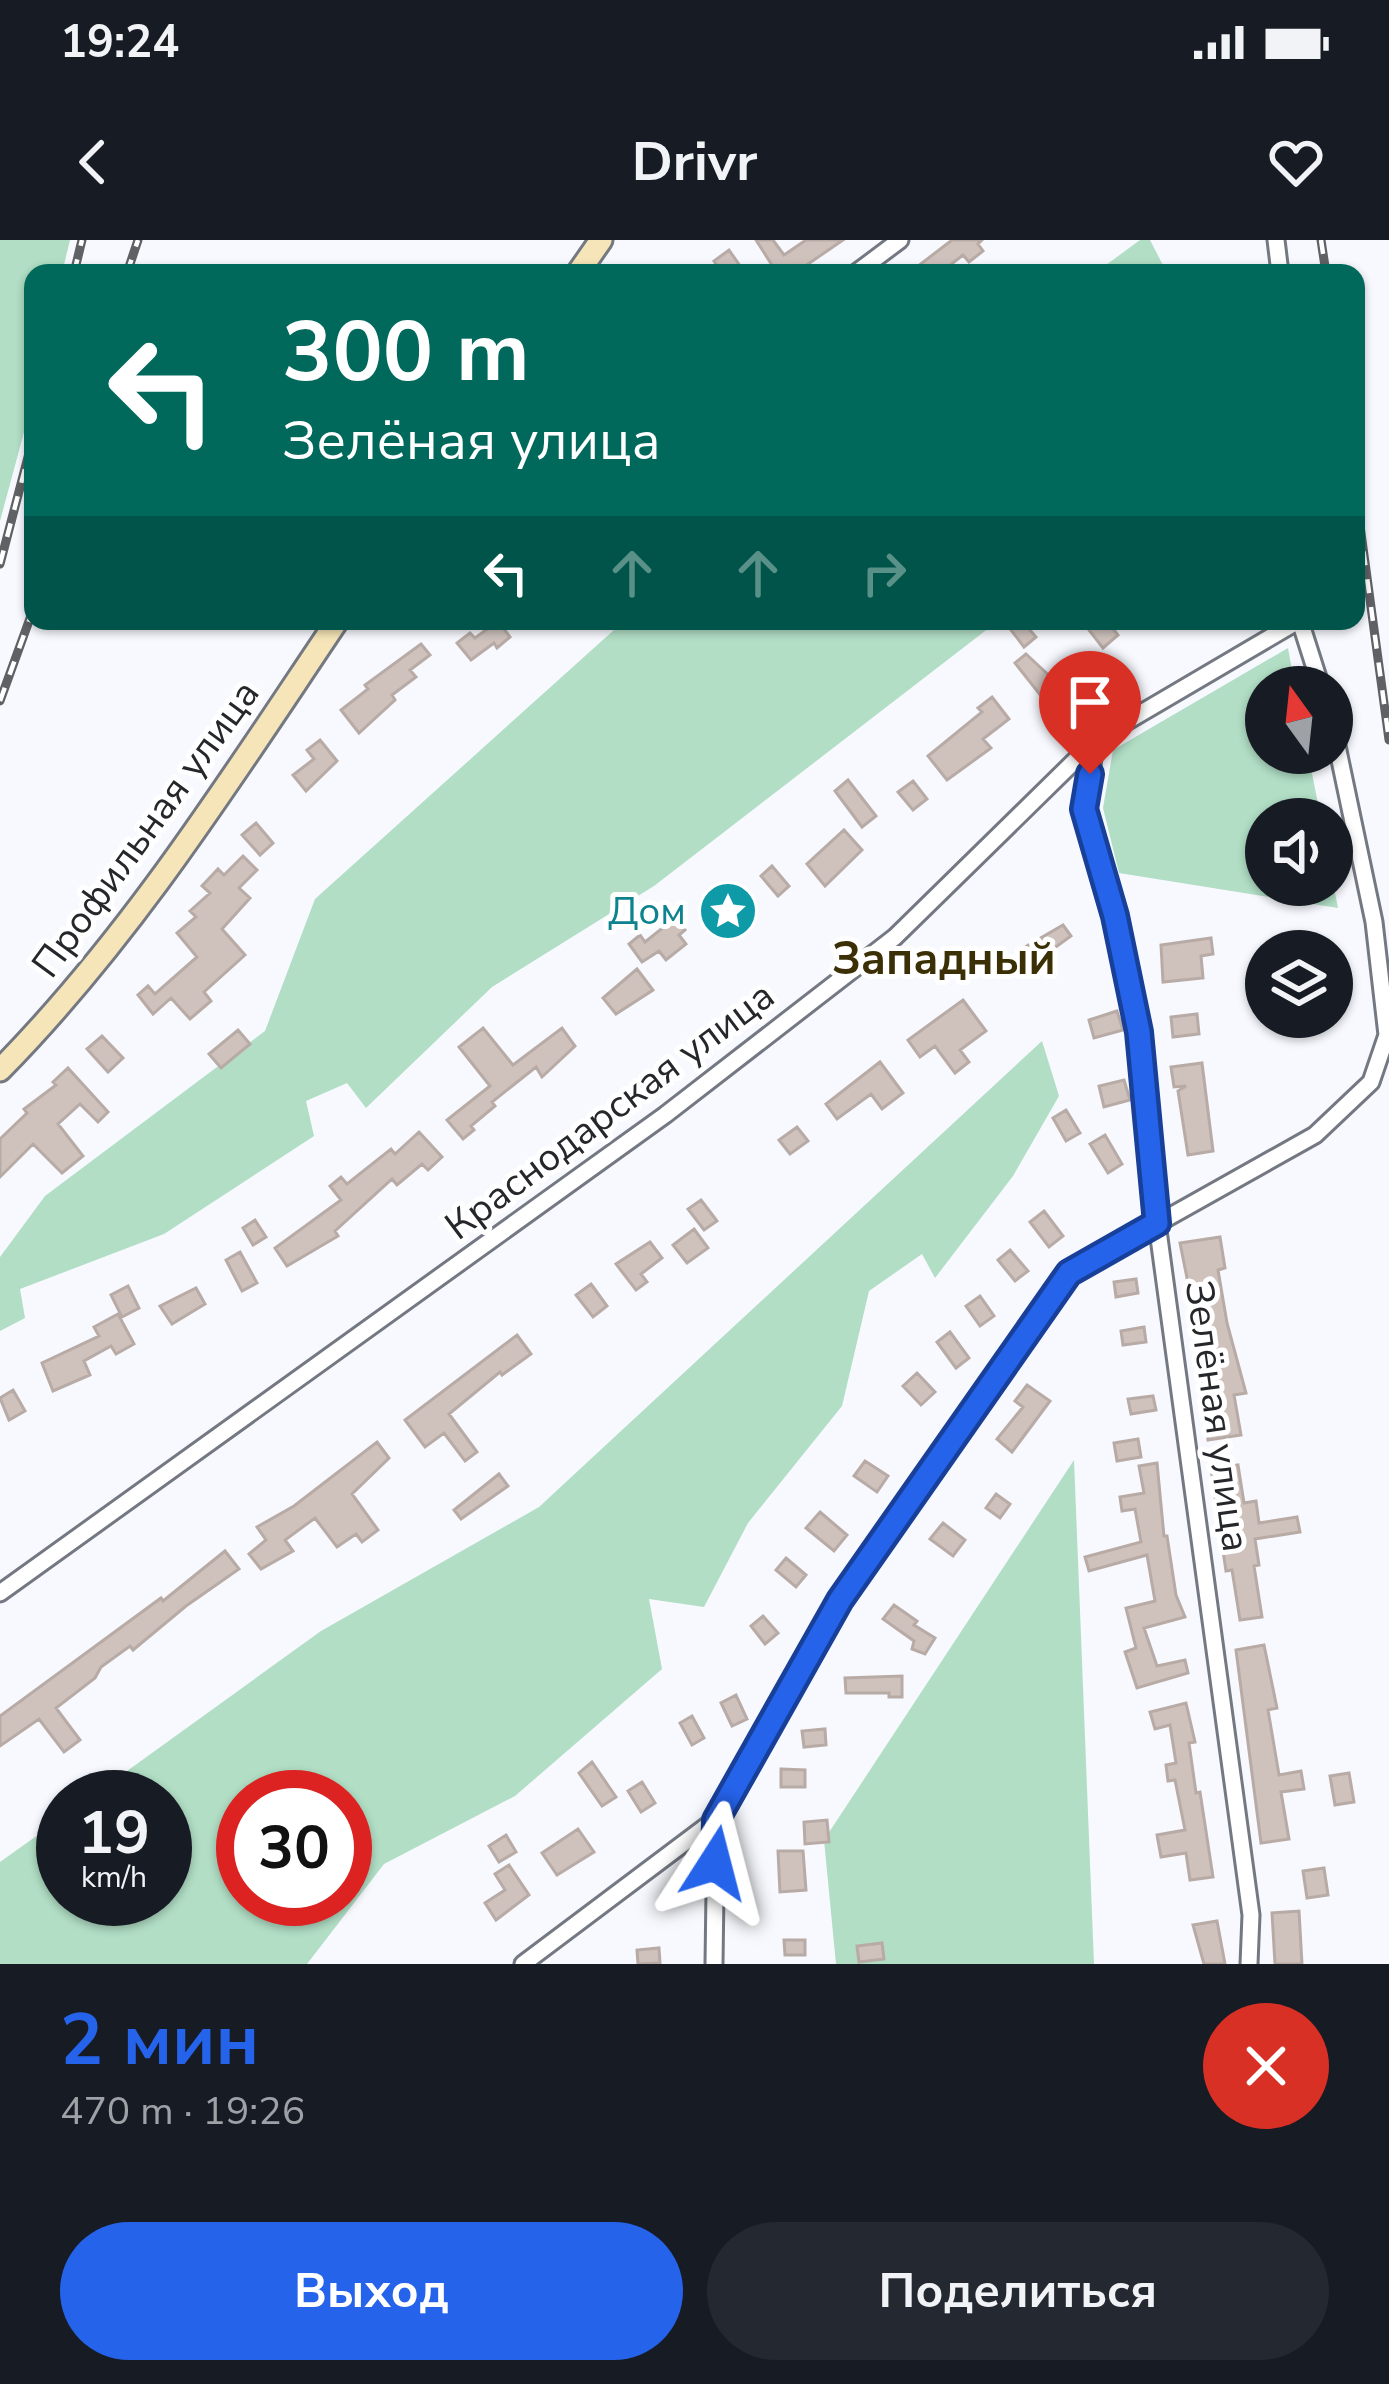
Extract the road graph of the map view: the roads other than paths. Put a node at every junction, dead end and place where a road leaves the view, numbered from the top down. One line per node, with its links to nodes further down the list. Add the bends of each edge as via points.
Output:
1 (900, 240): 2 (street)
2 (868, 264)
3 (332, 630): 9 (main road, Профильная улица, via 167,874 60,1010)
4 (1284, 630): 7 (street, Краснодарская улица)
5 (1302, 630): 6 (street)
6 (1314, 666)
7 (1096, 739): 10 (street, Зелёная улица, via 1084,809 1139,1032); 11 (street, Краснодарская улица, via 895,937 664,1115)
8 (1343, 774): 10 (street, via 1387,1035 1371,1082 1315,1135)
9 (0, 1070)
10 (1157, 1223): 12 (street, via 1069,1273 840,1600); 15 (street, Зелёная улица, via 1251,1916)
11 (0, 1593)
12 (716, 1820): 13 (street); 14 (street)
13 (523, 1964)
14 (714, 1964)
15 (1249, 1964)

